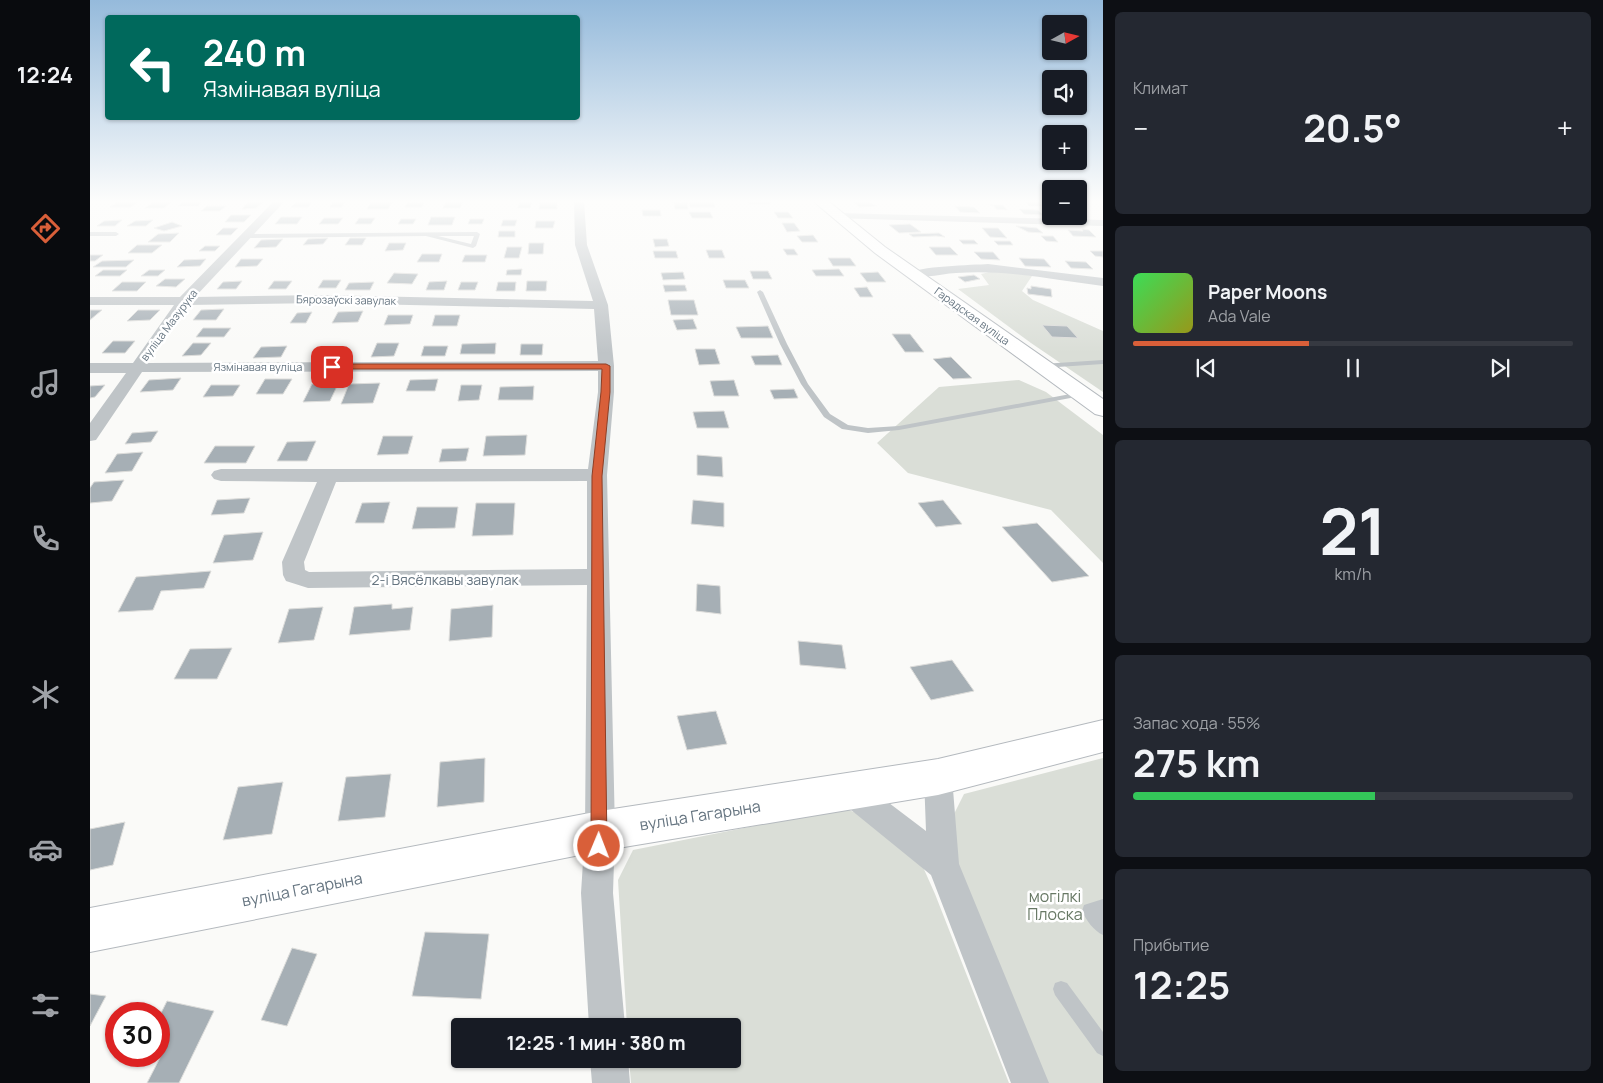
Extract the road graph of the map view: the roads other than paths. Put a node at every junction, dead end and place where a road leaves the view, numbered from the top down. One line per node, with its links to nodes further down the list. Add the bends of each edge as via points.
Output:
1 (231, 252): 8 (street, вуліца Мазурука)
2 (583, 252): 9 (street)
3 (884, 252): 4 (main road, Гарадская вуліца)
4 (914, 274): 5 (street, via 988,268); 12 (main road, Гарадская вуліца)
5 (1103, 282)
6 (760, 292): 15 (lane, via 816,404 830,419 848,428 899,428)
7 (90, 301): 8 (street, Бярозаўскі завулак)
8 (184, 302): 9 (street, Бярозаўскі завулак, via 321,299); 14 (street, вуліца Мазурука)
9 (601, 305): 11 (street)
10 (1103, 362): 12 (lane)
11 (606, 366): 14 (street, Язмінавая вуліца); 19 (street)
12 (1041, 366): 15 (main road, Гарадская вуліца)
13 (90, 368): 14 (street, Язмінавая вуліца)
14 (136, 368): 17 (street, вуліца Мазурука)
15 (1081, 394): 16 (main road, Гарадская вуліца)
16 (1103, 409)
17 (90, 436)
18 (221, 475): 20 (street)
19 (597, 476): 20 (street); 21 (street)
20 (328, 478): 21 (street, 2-і Вясёлкавы завулак, via 293,562 294,575 308,580)
21 (597, 578): 25 (street)
22 (1103, 736): 23 (main road, вуліца Гагарына)
23 (938, 777): 24 (main road, вуліца Гагарына); 26 (street)
24 (850, 791): 25 (main road, вуліца Гагарына); 26 (street)
25 (600, 830): 29 (main road, вуліца Гагарына); 31 (street, via 597,893)
26 (942, 864): 35 (street)
27 (1103, 907): 28 (lane, via 1090,911)
28 (1103, 927)
29 (90, 930)
30 (1061, 989): 32 (lane)
31 (606, 1018)
32 (1103, 1047)
33 (610, 1068): 34 (street)
34 (611, 1083)
35 (1030, 1083)

